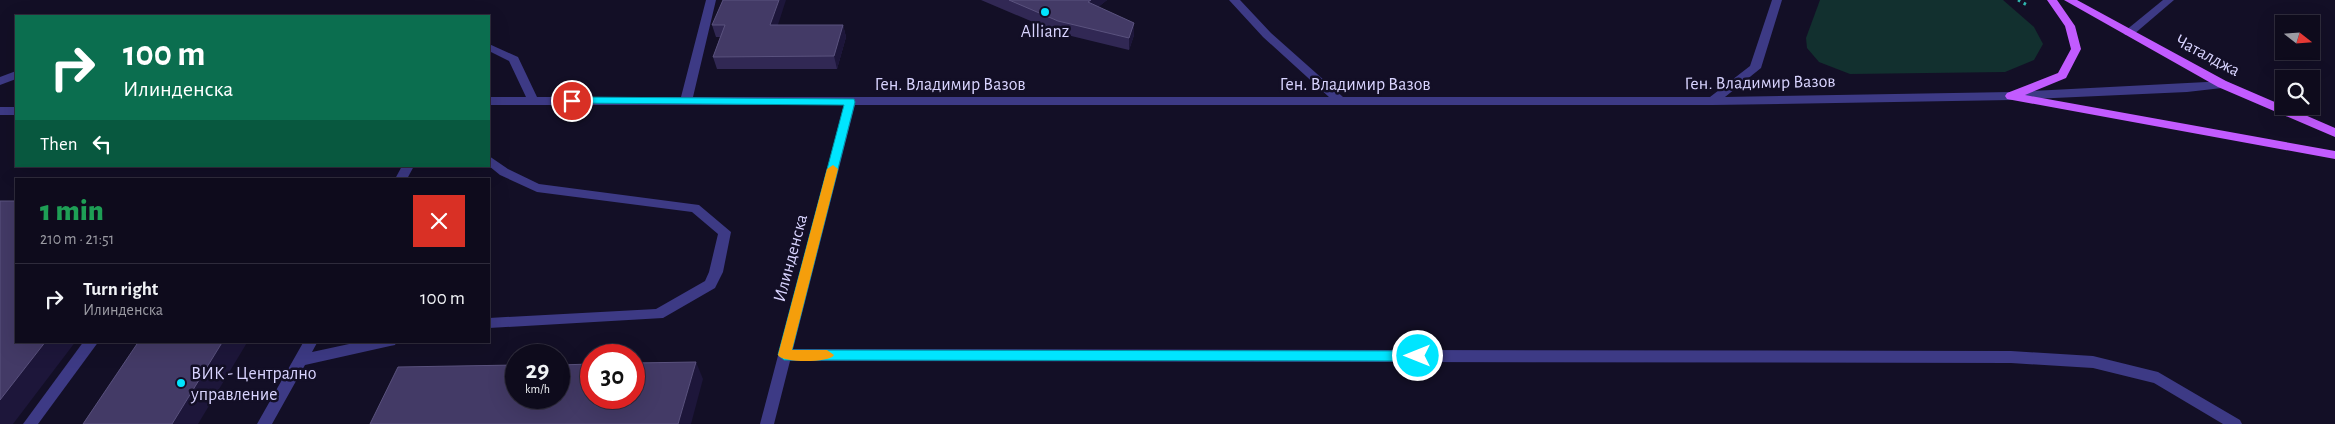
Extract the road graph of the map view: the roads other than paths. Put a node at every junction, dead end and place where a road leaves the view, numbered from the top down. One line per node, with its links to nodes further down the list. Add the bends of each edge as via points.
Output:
1 (711, 0): 17 (street)
2 (1234, 0): 15 (street, via 1267,35)
3 (1777, 0): 16 (street, via 1754,68)
4 (2052, 0): 12 (main road, via 2070,26 2076,49 2062,75)
5 (2069, 0): 7 (main road, Чаталджа)
6 (2169, 0): 7 (street)
7 (2129, 33): 11 (main road, Чаталджа)
8 (490, 47): 13 (street, via 514,59)
9 (15, 76): 10 (street)
10 (0, 81)
11 (2222, 84): 12 (street, Ген. Владимир Вазов); 21 (main road, Чаталджа)
12 (2011, 96): 16 (street, Ген. Владимир Вазов); 22 (main road)
13 (533, 100): 14 (street, Ген. Владимир Вазов); 17 (street, Ген. Владимир Вазов)
14 (490, 101)
15 (1340, 101): 16 (street, Ген. Владимир Вазов); 18 (street, Ген. Владимир Вазов)
16 (1713, 101)
17 (686, 102): 18 (street, Ген. Владимир Вазов)
18 (850, 102): 28 (street, Илинденска)
19 (15, 111): 20 (street)
20 (0, 112)
21 (2335, 133)
22 (2335, 155)
23 (490, 161): 24 (street, via 504,172 536,188 695,208 725,232 710,284 658,314)
24 (490, 323)
25 (91, 343): 30 (street)
26 (310, 343): 29 (street)
27 (381, 343): 29 (street)
28 (784, 355): 32 (street, Илинденска); 33 (street, via 2011,357 2093,362 2158,378)
29 (300, 360): 31 (street)
30 (30, 424)
31 (264, 424)
32 (767, 424)
33 (2235, 424)

